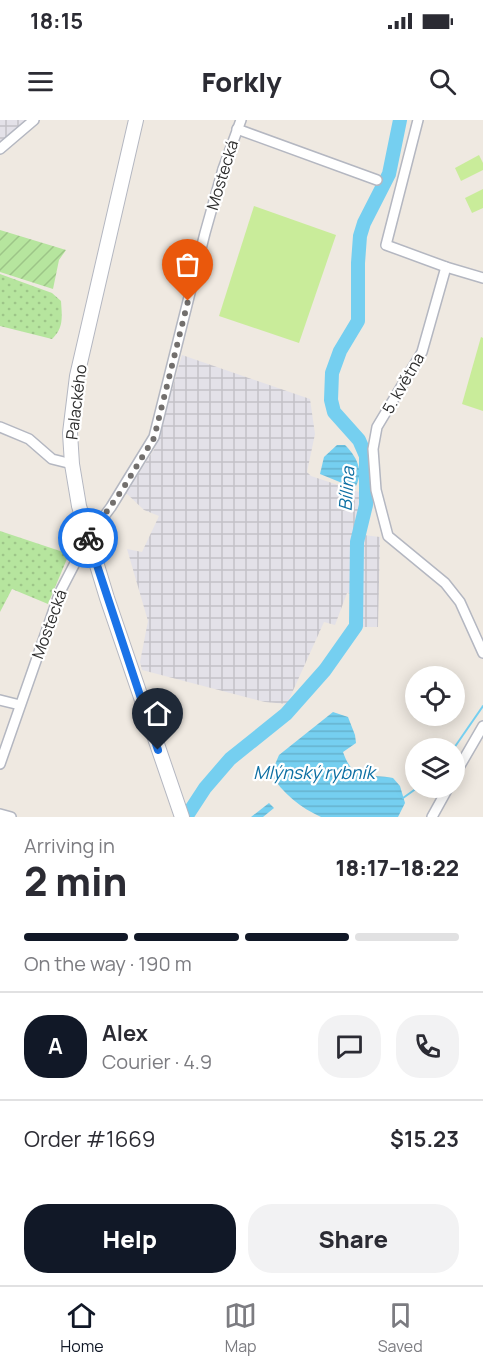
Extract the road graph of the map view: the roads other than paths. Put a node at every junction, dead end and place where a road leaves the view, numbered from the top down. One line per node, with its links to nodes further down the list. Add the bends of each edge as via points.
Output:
1 (34, 120): 5 (street)
2 (136, 120): 10 (street, Palackého, via 77,376 70,433)
3 (418, 120): 7 (street, via 386,245)
4 (239, 125): 6 (street); 11 (street, Mostecká, via 205,233 154,438)
5 (0, 148)
6 (377, 180)
7 (446, 267): 8 (street); 12 (street, 5. května, via 422,352 377,427 373,449 376,490 388,536 445,583 460,602)
8 (483, 278)
9 (0, 427): 10 (street, via 29,439 52,459)
10 (72, 464): 11 (street, Palackého)
11 (88, 538): 14 (street, Mostecká, via 60,592); 20 (street, Palackého)
12 (483, 654)
13 (0, 700): 14 (street)
14 (20, 705): 17 (street, Mostecká)
15 (483, 726): 16 (street)
16 (465, 757)
17 (1, 758)
18 (442, 798): 22 (street)
19 (0, 814): 21 (street)
20 (178, 814)
21 (11, 817)
22 (432, 817)

